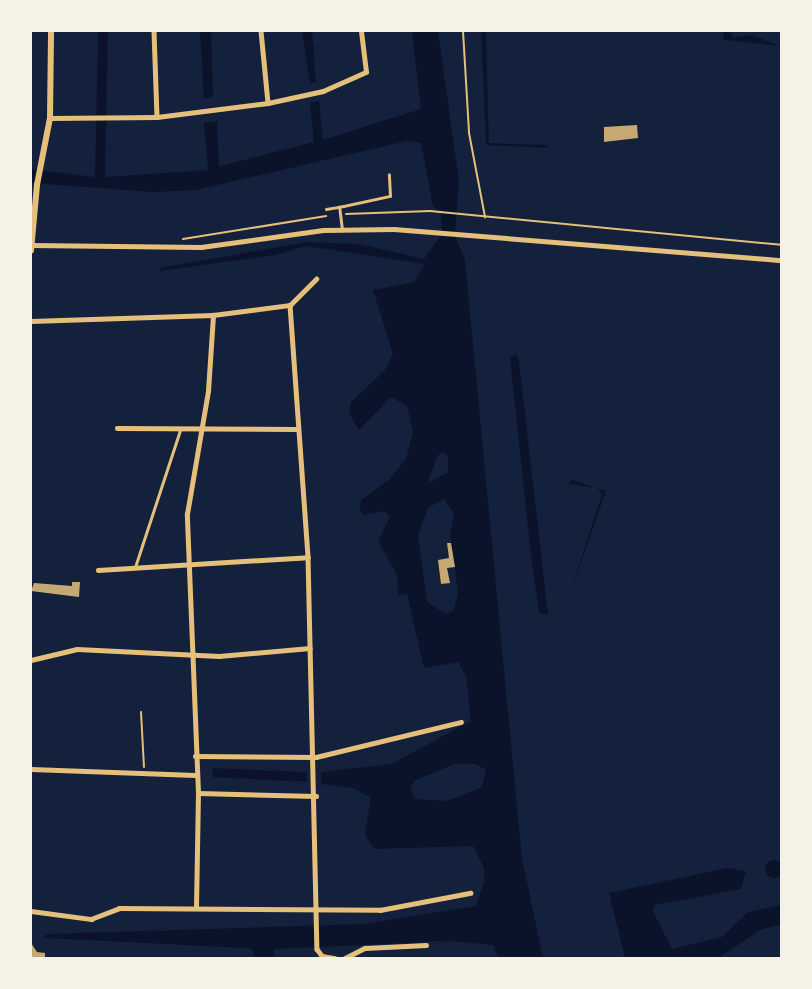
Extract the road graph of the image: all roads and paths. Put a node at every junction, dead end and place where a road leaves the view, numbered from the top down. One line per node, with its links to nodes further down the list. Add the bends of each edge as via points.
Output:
1 (51, 31): 8 (street)
2 (154, 31): 7 (street)
3 (261, 31): 6 (street)
4 (361, 31): 6 (street, via 366,72 361,76 323,90)
5 (463, 31): 14 (path, via 469,133)
6 (268, 103): 7 (street)
7 (157, 117): 8 (street, via 107,120)
8 (50, 118): 12 (street)
9 (389, 176): 10 (lane, via 390,196)
10 (339, 207): 11 (lane); 13 (lane)
11 (326, 209)
12 (33, 210): 18 (street)
13 (340, 214): 14 (path, via 430,211); 15 (lane); 16 (path)
14 (485, 216): 17 (path)
15 (342, 230): 18 (street, via 201,247); 19 (street, via 431,230)
16 (176, 240)
17 (781, 245)
18 (32, 248)
19 (781, 260)
20 (316, 279): 21 (street)
21 (290, 305): 22 (street); 26 (street)
22 (213, 315): 23 (street); 27 (street)
23 (31, 321)
24 (117, 428): 25 (street)
25 (180, 430): 27 (street); 30 (street)
26 (296, 430): 27 (street); 28 (street)
27 (201, 432): 29 (street, via 187,514)
28 (308, 558): 29 (street); 32 (street)
29 (189, 566): 30 (street); 33 (street)
30 (135, 567): 31 (street)
31 (98, 570)
32 (310, 648): 33 (street); 38 (street)
33 (192, 655): 34 (street, via 76,649); 37 (street)
34 (31, 660)
35 (141, 712): 40 (path)
36 (461, 722): 38 (street)
37 (195, 756): 38 (street); 41 (street)
38 (316, 757): 43 (street)
39 (31, 769): 40 (street)
40 (144, 774): 41 (street)
41 (195, 775): 42 (street)
42 (198, 793): 43 (street); 45 (street)
43 (316, 796): 46 (street)
44 (470, 893): 46 (street, via 380,910)
45 (196, 907): 46 (street); 47 (street, via 118,908 80,919)
46 (316, 909): 49 (street, via 317,949 322,956)
47 (31, 911)
48 (426, 945): 50 (street, via 365,948)
49 (335, 958)
50 (345, 958)

